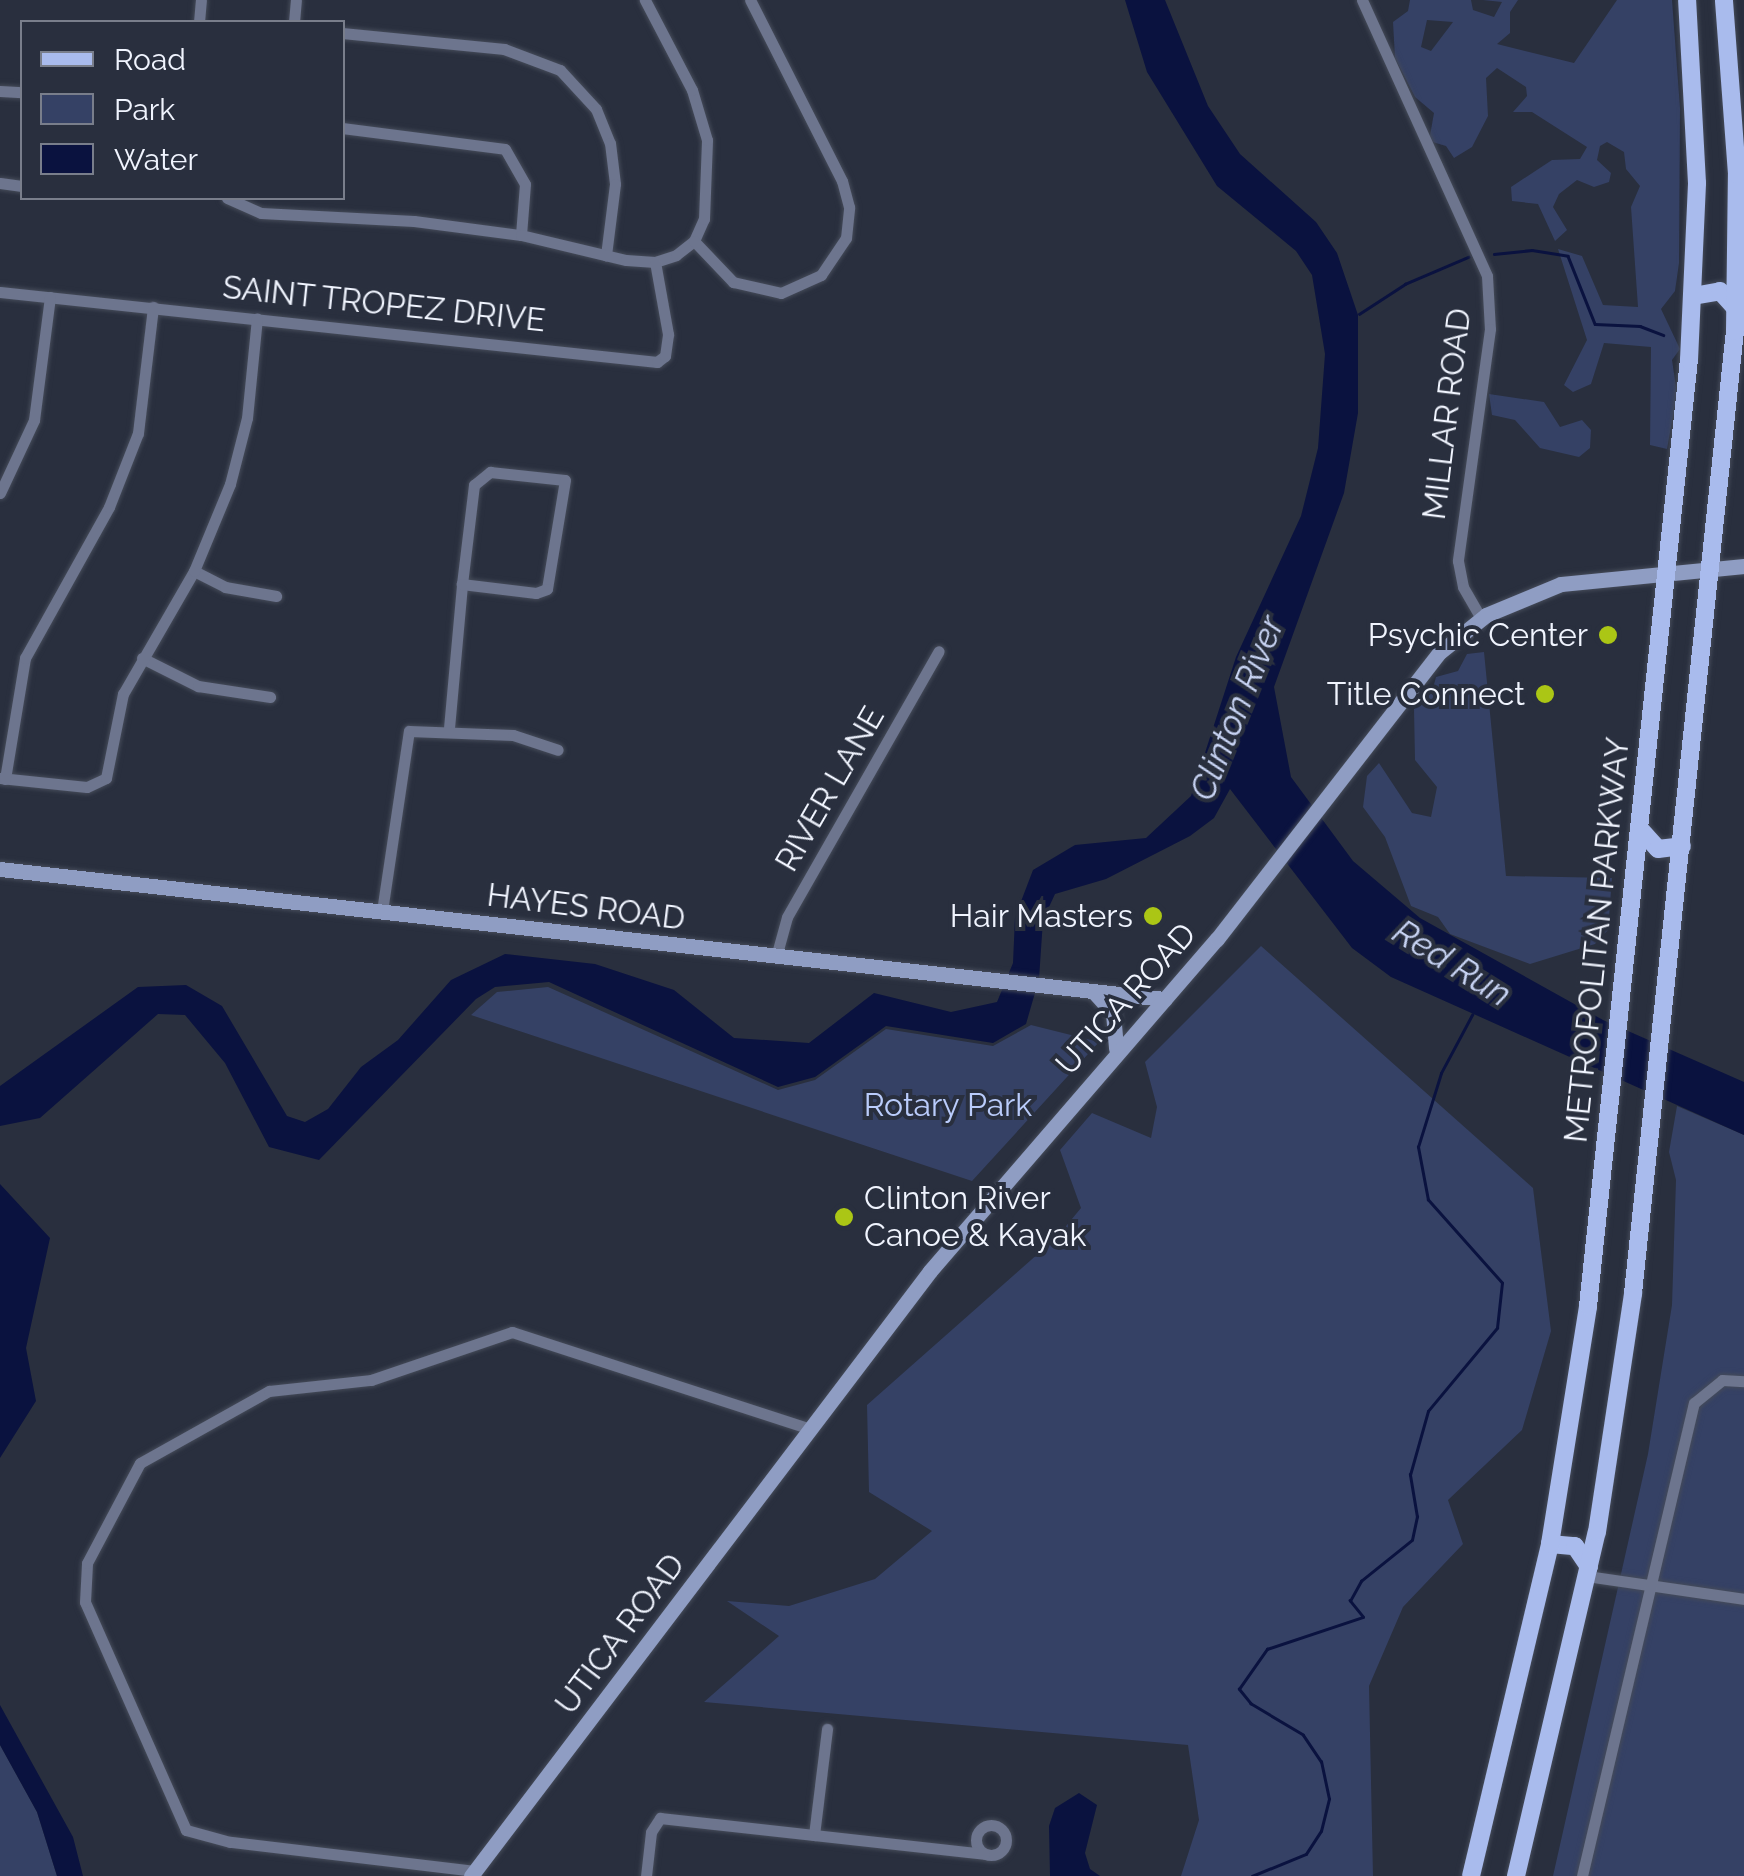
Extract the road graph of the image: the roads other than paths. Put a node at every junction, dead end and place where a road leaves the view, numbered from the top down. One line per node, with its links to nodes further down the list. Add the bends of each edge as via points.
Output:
1 (645, 0): 10 (street, via 680,62 707,140 708,197)
2 (750, 0): 10 (street, via 842,181 850,207 846,238 822,276 781,293 734,282)
3 (1362, 0): 26 (street, MILLAR ROAD, via 1487,276 1490,330 1458,561 1463,587)
4 (1687, 0): 14 (main road, METROPOLITAN PARKWAY, via 1696,132)
5 (1724, 0): 17 (main road, via 1737,174)
6 (345, 33): 11 (street, via 504,49 560,70 596,109 613,156)
7 (345, 128): 9 (street, via 505,149 524,178)
8 (232, 200): 9 (street, via 261,213)
9 (521, 235): 11 (street)
10 (694, 241): 12 (street)
11 (606, 255): 12 (street)
12 (655, 262): 18 (street, SAINT TROPEZ DRIVE, via 668,334 665,356 657,362)
13 (0, 292): 15 (street, SAINT TROPEZ DRIVE)
14 (1694, 296): 17 (main road, via 1720,291); 23 (main road, METROPOLITAN PARKWAY)
15 (50, 297): 16 (street, SAINT TROPEZ DRIVE); 19 (street, via 39,402)
16 (153, 307): 18 (street, SAINT TROPEZ DRIVE); 32 (street, via 134,445 109,507 25,658)
17 (1736, 310): 21 (main road)
18 (257, 318): 22 (street, via 238,458)
19 (0, 493)
20 (1744, 566): 21 (street, UTICA ROAD)
21 (1711, 568): 23 (street, UTICA ROAD); 34 (main road)
22 (194, 571): 25 (street, via 226,586); 28 (street)
23 (1667, 572): 26 (street, UTICA ROAD, via 1561,584); 33 (main road, METROPOLITAN PARKWAY)
24 (462, 584): 24 (street, via 480,476 565,480 547,588 536,593); 30 (street)
25 (276, 596)
26 (1481, 618): 39 (street, UTICA ROAD, via 1440,652)
27 (939, 650): 37 (street, RIVER LANE, via 788,917)
28 (142, 658): 29 (street, via 198,686); 32 (street, via 120,704 103,784)
29 (270, 698)
30 (448, 728): 31 (street); 36 (street, via 416,727 407,736)
31 (558, 750)
32 (3, 778)
33 (1639, 828): 34 (main road, via 1658,848); 43 (main road, METROPOLITAN PARKWAY, via 1580,1368)
34 (1682, 846): 44 (main road, via 1625,1358)
35 (0, 869): 36 (street, HAYES ROAD)
36 (382, 912): 37 (street, HAYES ROAD)
37 (776, 957): 38 (street, HAYES ROAD)
38 (1093, 990): 39 (street, HAYES ROAD); 40 (street, via 1113,1014)
39 (1165, 999): 40 (street, UTICA ROAD)
40 (1116, 1049): 42 (street, UTICA ROAD, via 930,1271)
41 (1744, 1381): 45 (street, via 1722,1380 1694,1402)
42 (811, 1429): 52 (street, UTICA ROAD); 52 (street, via 512,1332 371,1380 269,1391 148,1455 121,1490 87,1564 85,1602 166,1794 190,1832)
43 (1550, 1544): 44 (main road, via 1575,1546); 54 (main road, METROPOLITAN PARKWAY)
44 (1588, 1572): 45 (street); 55 (main road)
45 (1653, 1588): 46 (street); 56 (street)
46 (1744, 1599)
47 (827, 1728): 48 (street)
48 (814, 1835): 50 (street); 53 (street, via 660,1818 650,1832)
49 (976, 1837): 50 (street); 51 (street); 51 (street, via 990,1825 1005,1835 999,1853)
50 (964, 1850): 51 (street)
51 (984, 1854)
52 (473, 1873)
53 (646, 1876)
54 (1471, 1876)
55 (1516, 1876)
56 (1582, 1876)

